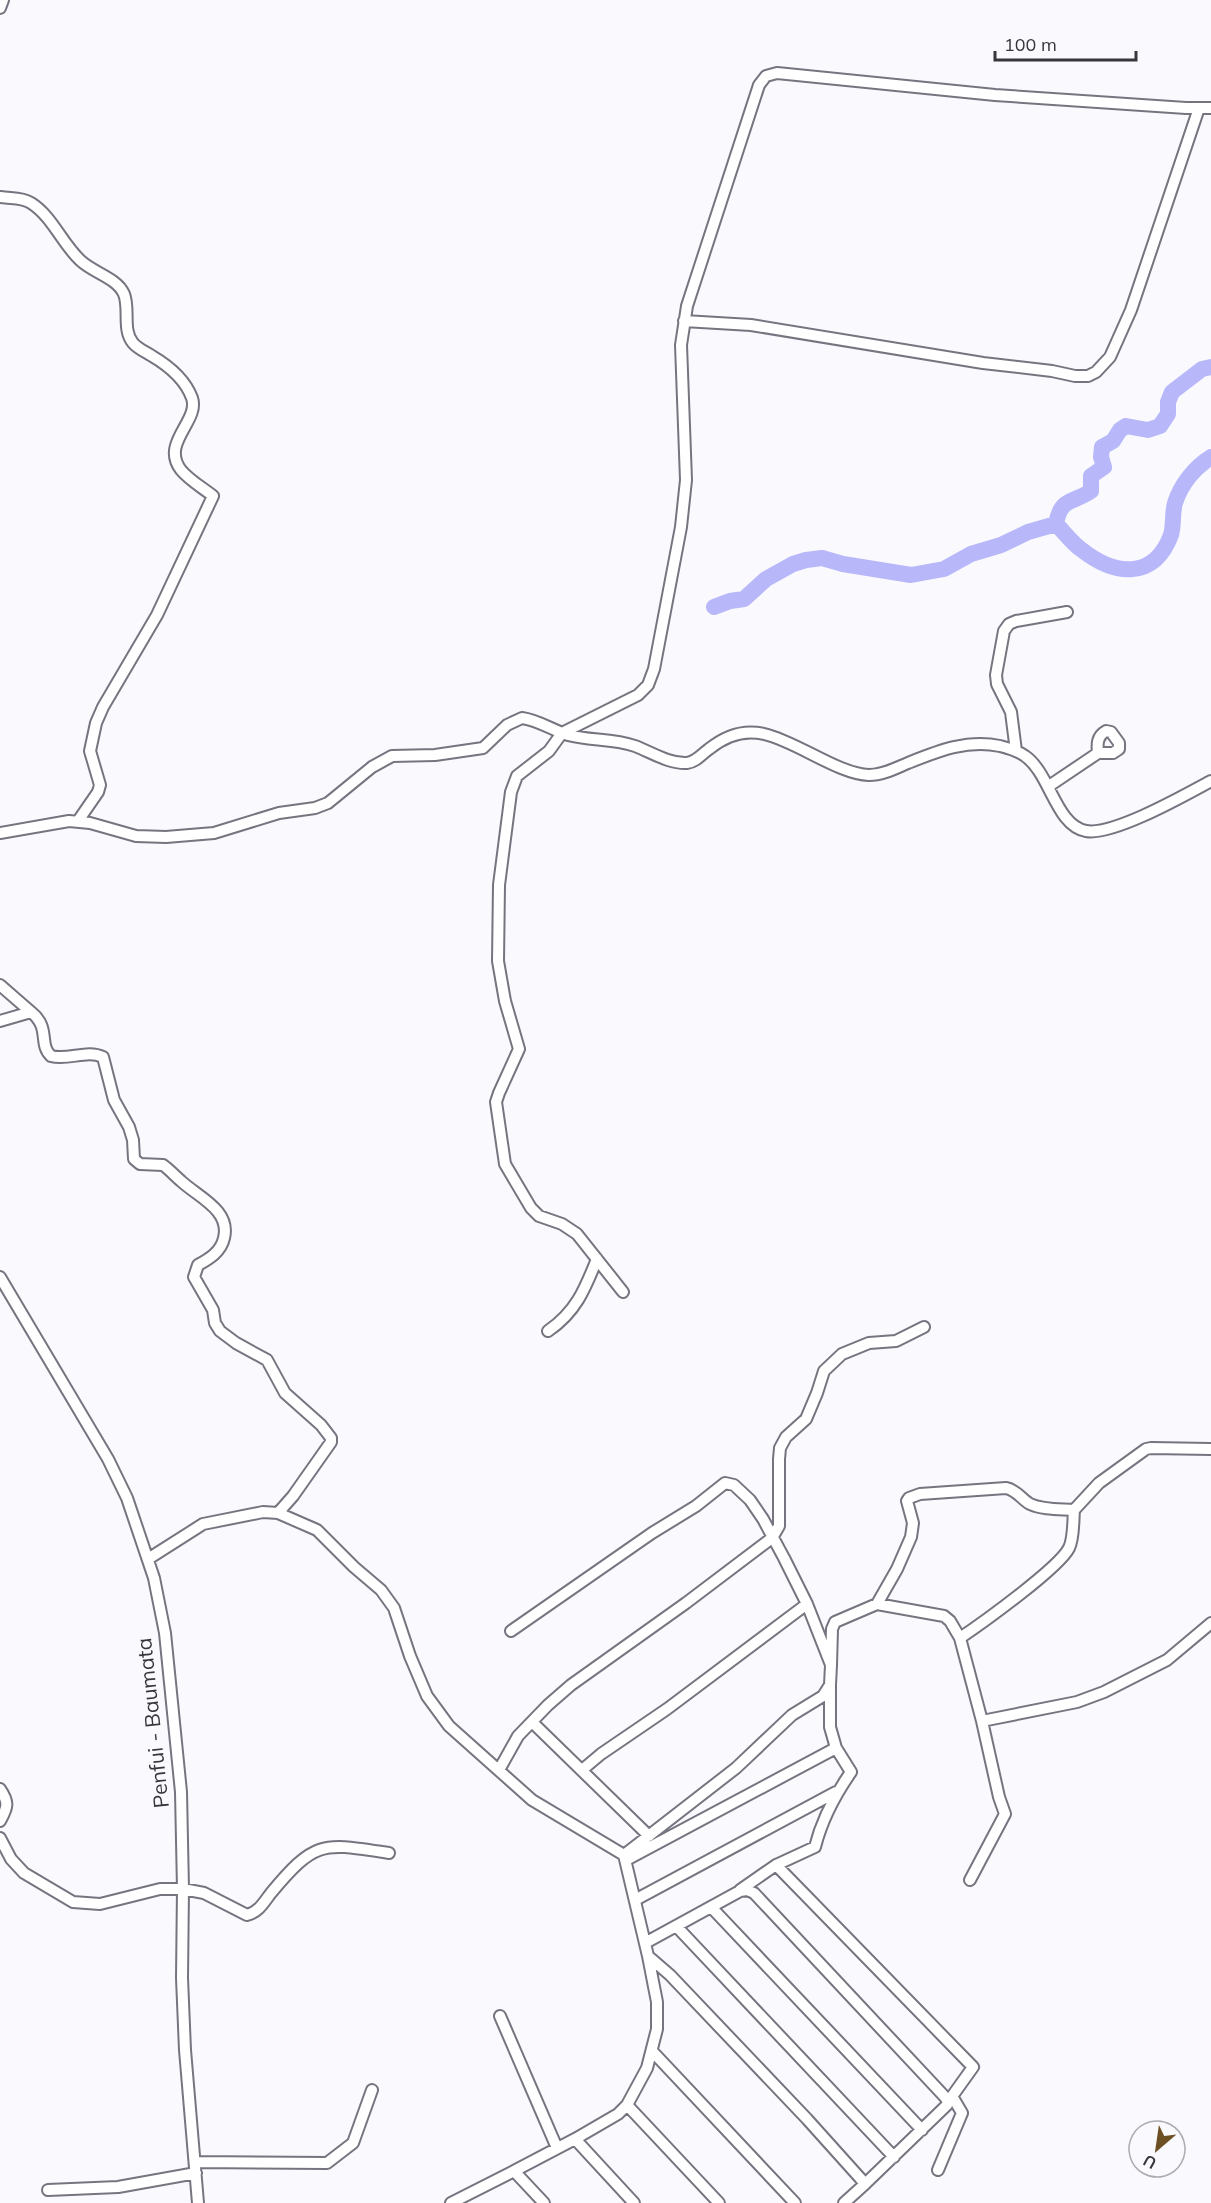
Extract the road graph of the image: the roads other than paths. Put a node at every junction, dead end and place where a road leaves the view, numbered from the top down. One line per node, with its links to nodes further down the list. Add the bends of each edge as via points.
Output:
1 (3, 0): 2 (street)
2 (0, 8)
3 (1198, 108): 4 (street); 6 (street, via 995,95 769,74 757,92); 6 (street, via 1131,310 1110,357 1096,372 1075,376 751,325)
4 (1211, 108)
5 (0, 197): 13 (street, via 18,198 33,205 78,258 122,290 132,341 170,368 191,396 193,409 177,442 176,459 184,473 213,496 157,615 96,723 90,751 100,785)
6 (684, 321): 8 (street, via 681,345 685,496 653,674 638,695)
7 (1067, 612): 9 (street, via 1016,621 1004,631 996,681 1011,712)
8 (562, 732): 9 (street, via 615,741 687,763 732,735 763,734 867,775 890,771 962,745); 13 (street, via 528,719 517,719 483,748 392,756 328,803 214,833 136,836); 18 (street, via 549,751 517,776 511,792 500,885 498,961 519,1049 496,1106 507,1169 531,1208 539,1216 571,1229)
9 (1016, 751): 12 (street, via 1032,762)
10 (1098, 753): 12 (street)
11 (1211, 781): 12 (street, via 1139,817 1092,832 1069,822)
12 (1049, 786)
13 (78, 821): 14 (street)
14 (0, 832)
15 (0, 985): 16 (street)
16 (31, 1012): 17 (street); 25 (street, via 40,1020 51,1056 103,1057 114,1100 129,1126 134,1159 140,1164 163,1165 223,1218 221,1247 198,1264 194,1276 213,1310 215,1323 225,1337 267,1360 285,1393 330,1435 328,1446)
17 (0, 1021)
18 (597, 1259): 20 (street); 22 (street, via 576,1305)
19 (0, 1279): 27 (street, Penfui - Baumata, via 108,1459 127,1498)
20 (623, 1292)
21 (924, 1327): 26 (street, via 896,1341 864,1345 842,1354 827,1366 806,1419 780,1448 779,1526)
22 (548, 1331)
23 (1211, 1449): 24 (street, via 1146,1449 1099,1483)
24 (1074, 1510): 29 (street, via 1036,1506 1006,1488 911,1497 907,1501 913,1523 911,1537); 32 (street, via 1070,1545 1061,1557)
25 (278, 1513): 27 (street, via 263,1512 203,1524); 38 (street, via 317,1530 381,1590 394,1608 427,1696 449,1726)
26 (772, 1538): 28 (street); 31 (street, via 750,1500 734,1485 725,1483); 36 (street, via 571,1685)
27 (148, 1559): 49 (street, Penfui - Baumata, via 165,1633 181,1792)
28 (807, 1604): 33 (street); 39 (street)
29 (876, 1604): 32 (street, via 944,1616); 33 (street, via 835,1622)
30 (1211, 1623): 35 (street, via 1167,1660 1104,1692 1077,1702)
31 (512, 1631)
32 (960, 1638): 35 (street)
33 (831, 1665): 34 (street)
34 (830, 1684): 37 (street, via 830,1727); 43 (street, via 823,1696 792,1715 736,1768)
35 (982, 1721): 48 (street, via 1005,1814)
36 (532, 1722): 38 (street, via 518,1736); 39 (street)
37 (836, 1748): 41 (street, via 851,1772); 46 (street)
38 (498, 1770): 46 (street, via 545,1809)
39 (582, 1770): 43 (street)
40 (0, 1789): 42 (street, via 7,1806)
41 (836, 1792): 47 (street, via 816,1847); 51 (street)
42 (0, 1821)
43 (649, 1836): 46 (street)
44 (0, 1838): 49 (street, via 24,1873 73,1902 99,1904 160,1889)
45 (389, 1853): 49 (street, via 343,1846 321,1848 303,1859 263,1904 247,1915 204,1893)
46 (625, 1858): 51 (street)
47 (776, 1865): 50 (street); 59 (street, via 973,2067)
48 (970, 1880)
49 (183, 1890): 65 (street, Penfui - Baumata, via 185,2050)
50 (740, 1891): 52 (street); 59 (street, via 754,1893)
51 (635, 1900): 54 (street)
52 (711, 1907): 53 (street); 61 (street)
53 (677, 1927): 54 (street); 64 (street)
54 (645, 1943): 55 (street)
55 (648, 1956): 57 (street, via 657,2002); 69 (street)
56 (500, 2016): 63 (street)
57 (652, 2051): 60 (street); 78 (street)
58 (372, 2091): 65 (street, via 353,2143 327,2163)
59 (950, 2099): 61 (street); 66 (street, via 962,2113)
60 (627, 2105): 62 (street); 77 (street)
61 (922, 2130): 64 (street)
62 (575, 2139): 63 (street); 76 (street)
63 (557, 2148): 67 (street)
64 (894, 2157): 69 (street)
65 (195, 2162): 68 (street, Penfui - Baumata)
66 (938, 2170)
67 (514, 2171): 71 (street); 75 (street)
68 (196, 2174): 70 (street, via 118,2187); 72 (street, Penfui - Baumata)
69 (865, 2184): 79 (street)
70 (48, 2190)
71 (467, 2194): 73 (street); 74 (street)
72 (198, 2203)
73 (451, 2203)
74 (475, 2203)
75 (544, 2203)
76 (634, 2203)
77 (720, 2203)
78 (795, 2203)
79 (844, 2203)

